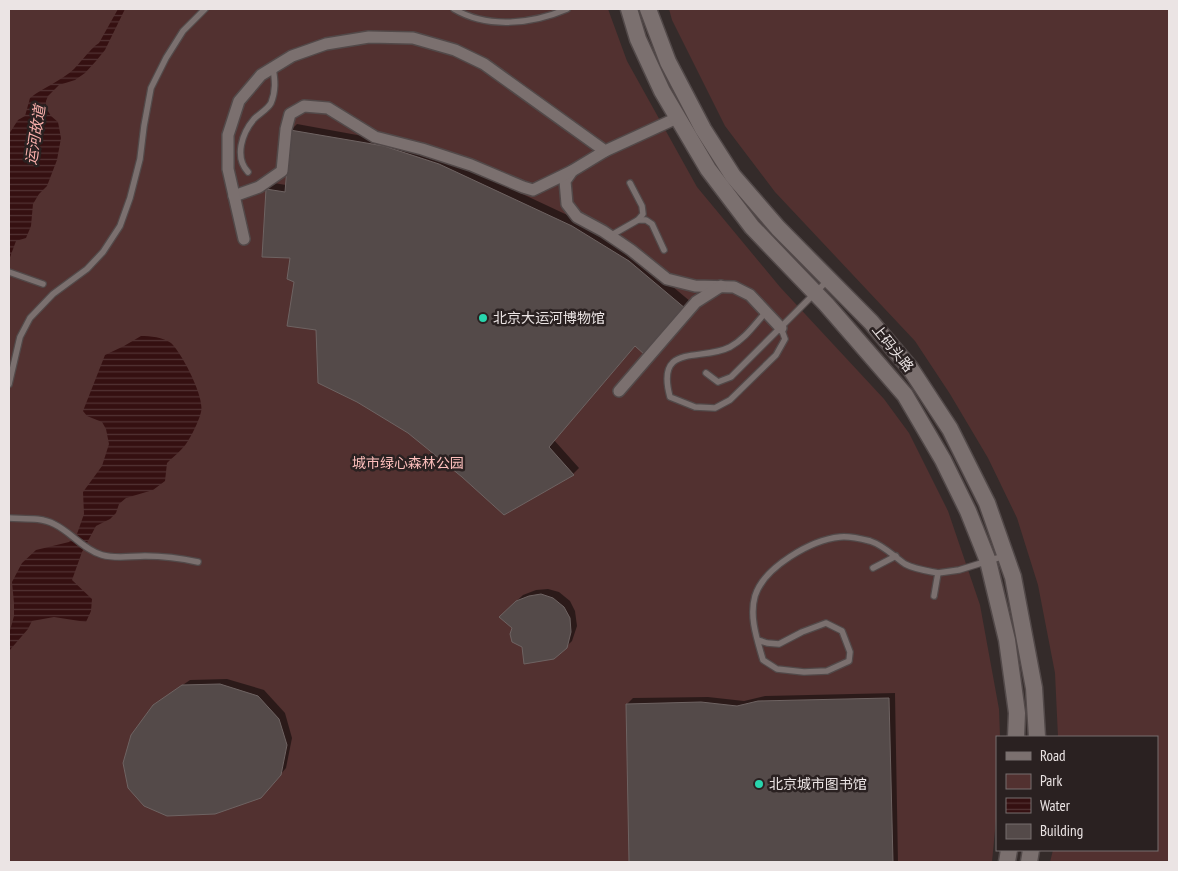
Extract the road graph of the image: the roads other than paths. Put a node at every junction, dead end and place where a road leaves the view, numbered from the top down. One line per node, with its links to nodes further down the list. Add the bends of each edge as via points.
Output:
1 (205, 9): 25 (lane, via 183,31 151,88 140,159 120,226 87,269 53,294 30,318 20,337)
2 (454, 9): 3 (lane, via 481,21 504,22 532,21)
3 (567, 9)
4 (629, 9): 7 (main road, 上码头路, via 638,38)
5 (648, 9): 18 (main road, 上码头路, via 668,62 703,129 733,176 778,228)
6 (273, 68): 8 (street, via 292,56 326,44 369,36 413,38 455,50 484,64); 10 (lane, via 276,83 270,105 254,119 242,137 240,153); 12 (street, via 261,75 239,101 228,135 228,169)
7 (677, 118): 8 (street); 21 (main road, 上码头路, via 708,169 752,227)
8 (605, 151): 9 (street)
9 (572, 171): 12 (street, via 533,190 470,165 375,137 328,108 304,106 290,114 282,171 259,187); 14 (street, via 565,181 567,204 577,217)
10 (248, 172)
11 (630, 183): 13 (lane, via 642,206 643,214)
12 (234, 196): 15 (street)
13 (638, 220): 14 (lane); 16 (lane, via 652,224)
14 (610, 236): 20 (street, via 668,279 695,286)
15 (244, 240)
16 (664, 250)
17 (9, 272): 19 (lane)
18 (829, 278): 21 (lane); 29 (main road, 上码头路, via 910,368 950,429 987,503)
19 (40, 283)
20 (721, 286): 22 (street, via 734,287 750,295); 26 (street, via 696,302)
21 (816, 293): 23 (lane); 30 (main road, 上码头路, via 905,395 943,460)
22 (766, 312): 23 (street); 23 (lane, via 746,335 730,347 682,356 672,363 667,387 670,397 695,407 715,408 730,400 776,356 785,340)
23 (781, 328): 24 (lane, via 731,377 718,382)
24 (706, 373)
25 (9, 384)
26 (619, 391)
27 (9, 518): 31 (lane, via 53,523 102,555 176,557)
28 (896, 556): 32 (lane); 33 (lane, via 907,565); 35 (lane, via 870,541 841,537 816,543 784,560 767,576 756,594 752,610)
29 (1006, 556): 30 (lane); 37 (main road, 上码头路, via 1034,688)
30 (988, 561): 33 (lane); 36 (main road, 上码头路, via 1007,640 1017,713)
31 (198, 562)
32 (873, 568)
33 (938, 573): 34 (lane)
34 (934, 596)
35 (758, 640): 35 (lane, via 763,660 777,669 827,671 849,661 850,652 842,631 826,623 779,644)
36 (1016, 736)
37 (1037, 736)

